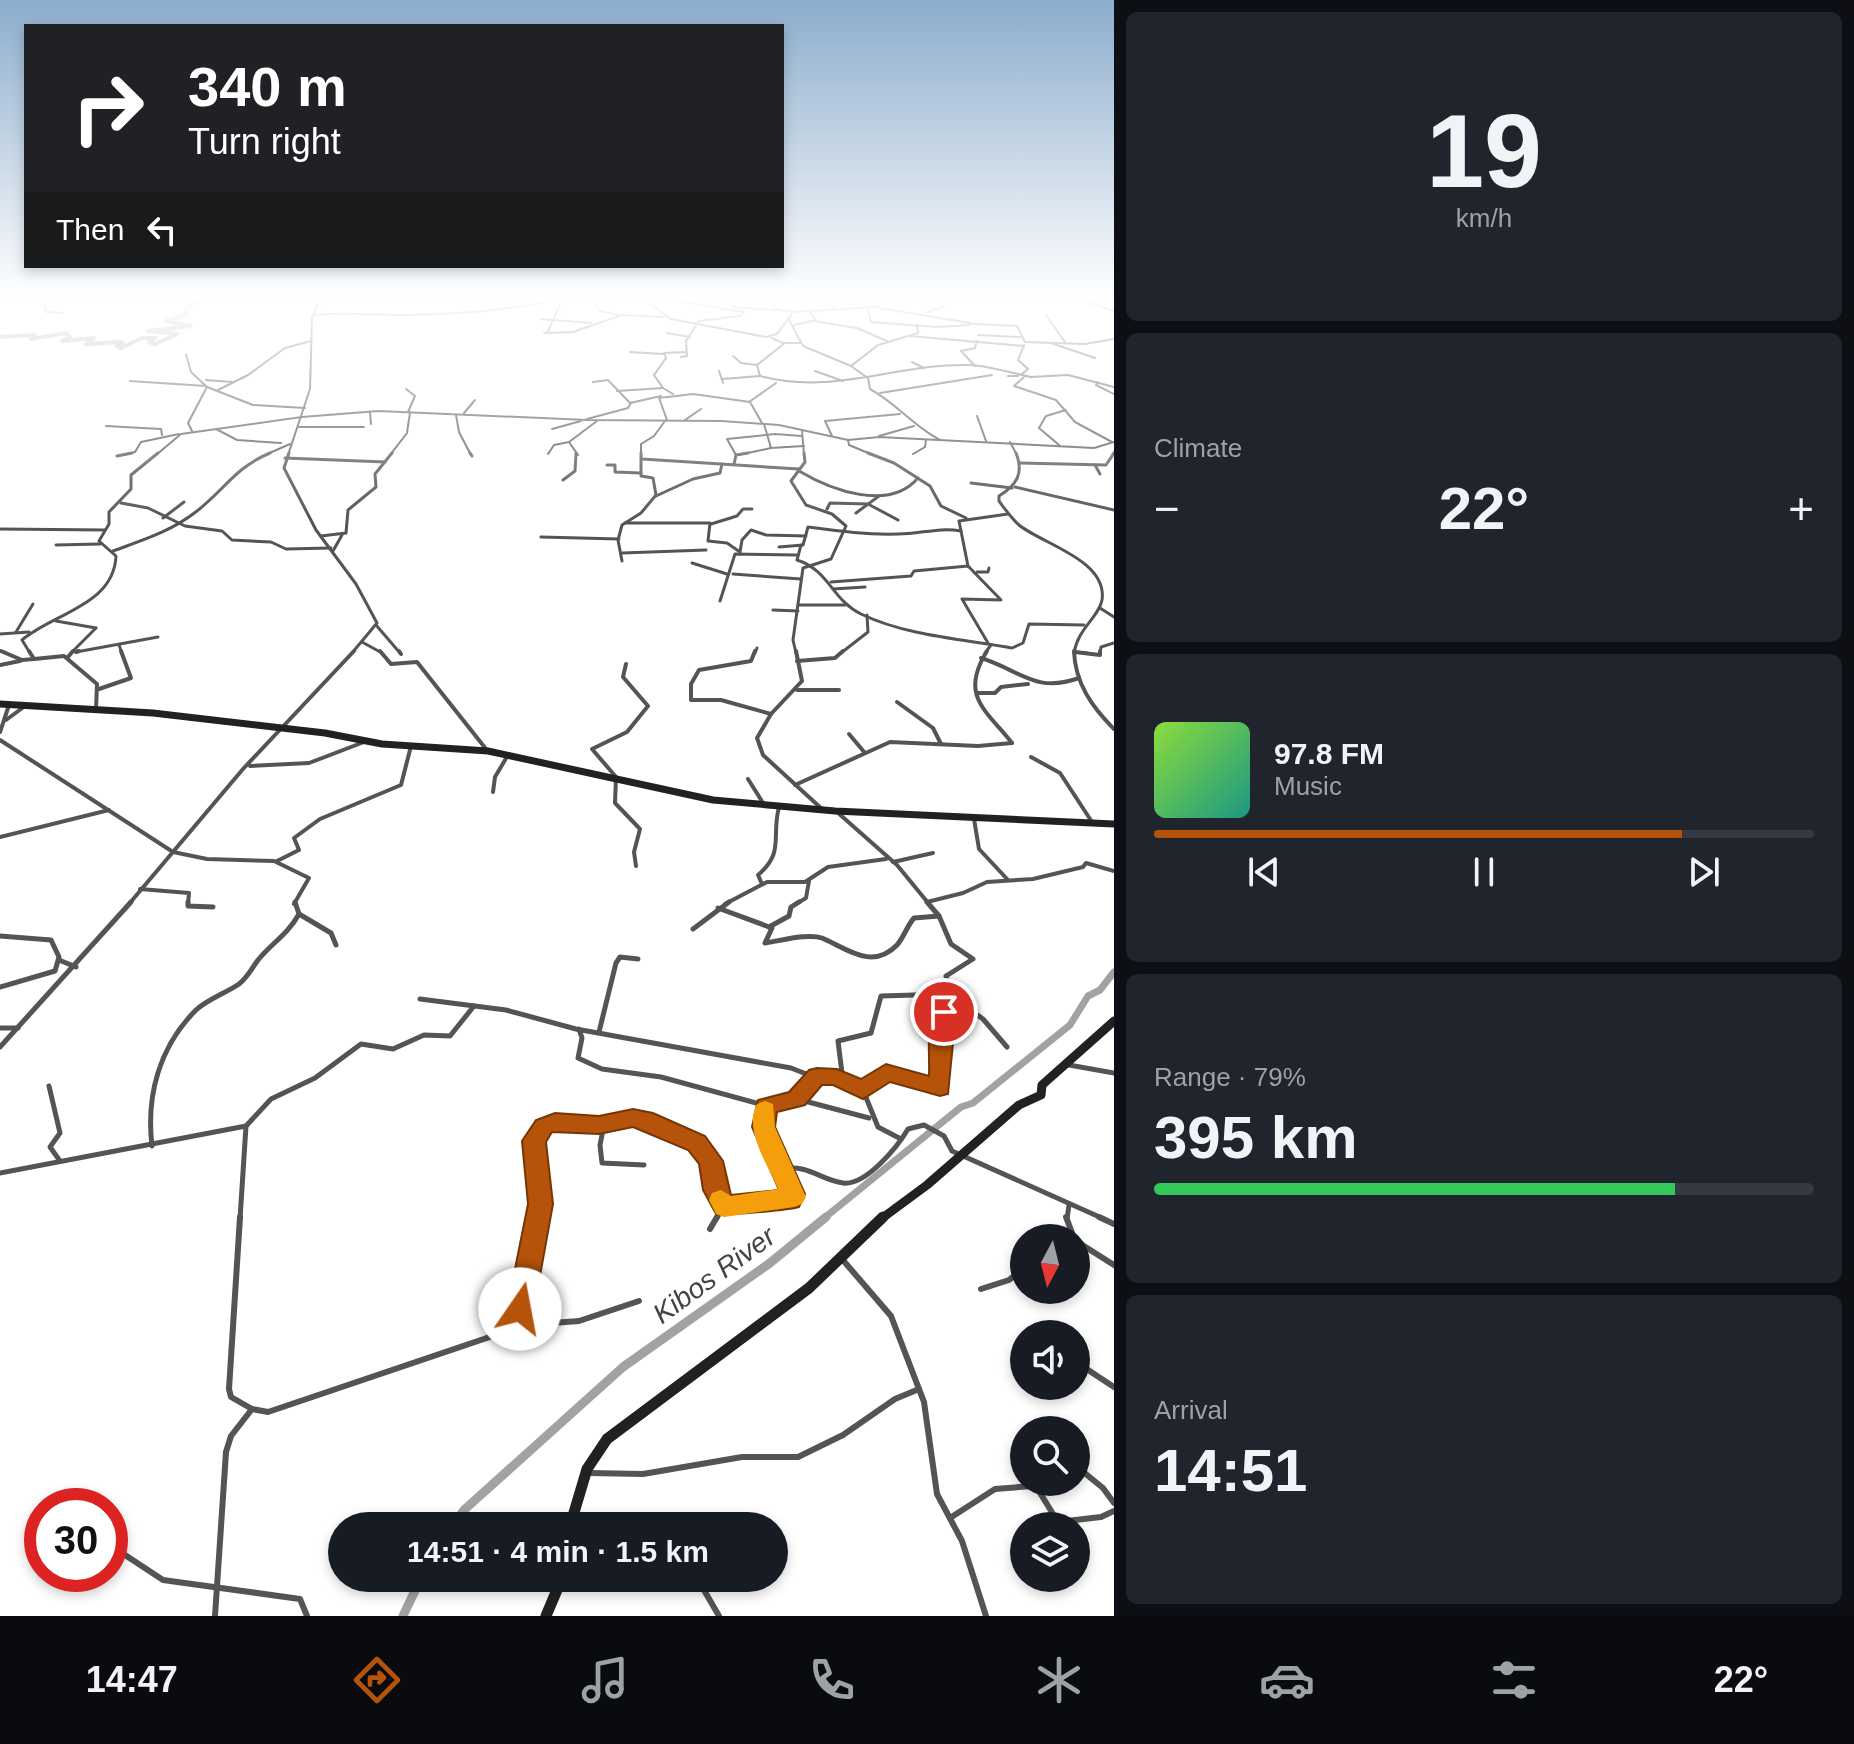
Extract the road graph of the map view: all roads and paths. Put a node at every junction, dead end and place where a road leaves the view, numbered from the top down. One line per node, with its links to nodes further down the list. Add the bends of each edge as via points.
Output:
1 (191, 371): 20 (street)
2 (253, 371): 21 (street)
3 (311, 371): 41 (street)
4 (656, 371): 28 (street, via 653,376)
5 (719, 371): 14 (street, via 723,381)
6 (759, 371): 14 (street)
7 (817, 371): 23 (street)
8 (858, 371): 18 (street)
9 (914, 371): 18 (street)
10 (1006, 371): 12 (street)
11 (1024, 371): 12 (street)
12 (1019, 374): 17 (street)
13 (992, 375): 34 (street)
14 (760, 376): 25 (street)
15 (1008, 376): 16 (street)
16 (1024, 377): 17 (street); 37 (street, via 1014,386)
17 (1031, 377): 24 (street, via 1068,375)
18 (868, 380): 23 (street); 34 (street)
19 (130, 381): 26 (street)
20 (202, 381): 21 (street); 26 (street)
21 (235, 382): 30 (street)
22 (593, 382): 31 (street, via 607,379)
23 (845, 382): 25 (street)
24 (1098, 382): 27 (street); 35 (street)
25 (776, 383): 39 (street)
26 (206, 387): 30 (street); 63 (street, via 188,423 191,431)
27 (1114, 387)
28 (663, 388): 31 (street); 33 (street)
29 (406, 389): 45 (street, via 415,396)
30 (218, 390): 41 (street, via 253,405)
31 (615, 391): 40 (street)
32 (1049, 393): 37 (street)
33 (673, 394): 36 (street); 39 (street)
34 (879, 394): 46 (street)
35 (1114, 394)
36 (661, 396): 40 (street); 54 (street)
37 (1054, 398): 43 (street)
38 (475, 400): 48 (street)
39 (749, 402): 55 (street)
40 (631, 403): 51 (street)
41 (305, 408): 50 (street)
42 (701, 409): 53 (street)
43 (1066, 410): 76 (street, via 1079,424); 78 (street, via 1046,416 1039,428)
44 (370, 412): 45 (street); 50 (street); 56 (street)
45 (409, 412): 47 (street); 90 (street, via 407,433)
46 (901, 414): 58 (street); 67 (street, via 825,421)
47 (456, 415): 48 (street); 87 (street)
48 (462, 415): 51 (street)
49 (977, 416): 73 (street)
50 (302, 417): 59 (street); 61 (street)
51 (584, 420): 52 (street); 62 (street)
52 (600, 420): 54 (street); 74 (street)
53 (685, 420): 54 (street); 55 (street)
54 (667, 421): 89 (street, via 641,444)
55 (763, 423): 64 (street); 68 (street)
56 (371, 424)
57 (106, 426): 66 (street, via 161,429)
58 (914, 426): 69 (street); 72 (street)
59 (298, 427): 60 (street); 77 (street)
60 (364, 427)
61 (216, 429): 63 (street); 77 (street, via 247,442)
62 (552, 429)
63 (206, 432): 65 (street)
64 (803, 433): 67 (street); 68 (street); 79 (street)
65 (181, 434): 66 (street); 106 (street, via 131,475 131,489)
66 (162, 435): 86 (street)
67 (832, 436): 70 (street)
68 (765, 437): 80 (street); 85 (street, via 727,439)
69 (877, 437): 70 (street); 71 (street)
70 (848, 440): 99 (street)
71 (926, 440): 72 (street); 84 (street, via 925,447)
72 (940, 440): 73 (street)
73 (986, 441): 75 (street)
74 (569, 442): 83 (street, via 554,445); 100 (street, via 578,455 575,471)
75 (1010, 442): 78 (street); 91 (street)
76 (1113, 442): 81 (street)
77 (287, 444): 88 (street); 116 (street, via 246,463 198,510)
78 (1059, 445): 81 (street)
79 (805, 446): 80 (street); 96 (street)
80 (770, 448): 85 (street)
81 (1097, 448): 82 (street)
82 (1114, 452): 95 (street, via 1107,465)
83 (548, 454)
84 (913, 454)
85 (736, 455): 93 (street)
86 (117, 456)
87 (472, 456)
88 (285, 458): 90 (street); 124 (street, via 288,480)
89 (642, 459): 92 (street); 97 (street)
90 (385, 462): 123 (street, via 375,474 376,487 354,499 345,515)
91 (1020, 463): 95 (street); 102 (street)
92 (722, 464): 93 (street); 103 (street, via 720,473)
93 (734, 464): 96 (street)
94 (607, 465): 97 (street, via 615,465 615,472)
95 (1095, 465): 98 (street)
96 (800, 470): 104 (street, via 829,488); 109 (street, via 791,481 794,491 806,505)
97 (641, 473): 103 (street, via 653,478)
98 (1100, 474)
99 (918, 478): 104 (street, via 894,496); 114 (street, via 932,487 941,506)
100 (563, 480)
101 (971, 483): 102 (street)
102 (1014, 488): 110 (street); 112 (street, via 998,498)
103 (656, 496): 117 (street)
104 (879, 496): 107 (street)
105 (184, 502): 113 (street)
106 (119, 503): 113 (street, via 148,508); 120 (street, via 109,512)
107 (868, 504): 109 (street, via 830,503); 111 (street); 115 (street)
108 (752, 509): 118 (street)
109 (827, 509): 122 (street, via 843,522)
110 (1114, 510)
111 (856, 513)
112 (1008, 514): 114 (street); 153 (street, via 1092,573 1101,588)
113 (163, 518): 116 (street)
114 (966, 518): 121 (street, via 958,524)
115 (898, 520)
116 (175, 523): 132 (street, via 219,530 232,540); 134 (street, via 164,533)
117 (625, 523): 118 (street); 127 (street)
118 (711, 524): 135 (street, via 708,541 727,543)
119 (0, 529): 120 (street)
120 (105, 530): 128 (street)
121 (961, 531): 122 (street, via 940,527 910,534); 141 (street)
122 (846, 532): 125 (street, via 808,527); 140 (street, via 831,559)
123 (344, 534): 124 (street); 132 (street)
124 (321, 536): 132 (street)
125 (806, 536): 130 (street); 135 (street, via 751,530)
126 (541, 537): 127 (street)
127 (619, 539): 136 (street)
128 (100, 544): 129 (street); 134 (street)
129 (56, 545)
130 (801, 545): 131 (street); 137 (street)
131 (779, 547)
132 (332, 550): 158 (street, via 374,613)
133 (706, 550): 136 (street)
134 (113, 551): 157 (street, via 117,570 100,594)
135 (740, 552): 137 (street); 144 (street)
136 (622, 553): 138 (street)
137 (797, 555): 140 (street, via 797,560)
138 (622, 561)
139 (692, 563): 144 (street)
140 (813, 565): 145 (street, via 803,568); 146 (street)
141 (968, 566): 143 (street); 146 (street)
142 (989, 568): 143 (street)
143 (975, 572): 166 (street, via 1001,600 962,599)
144 (730, 574): 145 (street); 149 (street)
145 (801, 579): 152 (street)
146 (831, 582): 148 (street)
147 (865, 587): 148 (street)
148 (833, 589): 151 (street)
149 (720, 601)
150 (33, 604): 160 (street)
151 (848, 604): 152 (street); 155 (street)
152 (798, 608): 154 (street); 177 (street, via 793,640)
153 (1100, 608): 156 (street); 159 (street)
154 (773, 610)
155 (867, 615): 166 (street, via 894,627); 177 (street, via 868,632 837,657)
156 (1114, 617)
157 (56, 621): 161 (street); 170 (street, via 96,628)
158 (376, 625): 164 (street); 172 (street)
159 (1084, 625): 166 (street, via 1034,622 1027,625 1017,647); 171 (street)
160 (16, 632): 161 (street); 162 (street)
161 (33, 632): 175 (street, via 22,640)
162 (0, 634)
163 (158, 637): 167 (street)
164 (361, 642): 192 (street); 200 (street, via 378,649 391,664 417,662)
165 (1114, 643): 171 (street, via 1101,647 1100,655)
166 (989, 644): 174 (street)
167 (119, 645): 170 (street); 182 (street, via 131,678)
168 (757, 648): 190 (street, via 751,661 699,670 691,684 691,700 721,700)
169 (0, 651): 176 (street)
170 (76, 652): 173 (street)
171 (1075, 652): 180 (street)
172 (401, 654)
173 (68, 657): 175 (street); 182 (street)
174 (981, 658): 181 (street, via 1003,663); 185 (street, via 973,677)
175 (34, 659): 176 (street)
176 (22, 660): 179 (street)
177 (797, 661): 183 (street, via 802,679)
178 (626, 664): 206 (street, via 624,679 648,706 629,731 592,749)
179 (0, 665)
180 (1079, 678): 181 (street, via 1053,687); 193 (street, via 1091,705)
181 (1031, 684): 185 (street)
182 (99, 689): 189 (street)
183 (795, 690): 184 (street); 190 (street)
184 (839, 690)
185 (977, 693): 198 (street, via 988,719 1012,743)
186 (897, 702): 198 (street, via 933,728)
187 (4, 705): 188 (main road); 191 (street)
188 (25, 706): 189 (main road); 191 (street)
189 (96, 711): 192 (main road)
190 (771, 714): 207 (street, via 758,736 761,751)
191 (6, 720): 194 (street)
192 (282, 729): 197 (main road); 204 (street)
193 (1114, 729)
194 (0, 732)
195 (849, 734): 201 (street)
196 (0, 740): 212 (street)
197 (366, 741): 199 (main road); 204 (street, via 304,765)
198 (941, 744): 201 (street, via 890,742)
199 (411, 746): 200 (main road); 221 (street, via 401,785 309,825 294,838 299,850)
200 (488, 751): 202 (main road)
201 (865, 753): 207 (street)
202 (508, 754): 206 (main road); 208 (street)
203 (1031, 757): 215 (street, via 1060,773)
204 (247, 767): 218 (street)
205 (748, 779): 209 (street)
206 (616, 781): 209 (main road, via 704,799); 222 (street, via 613,803 640,829)
207 (795, 785): 211 (street)
208 (493, 792)
209 (763, 803): 210 (main road)
210 (780, 805): 211 (main road); 226 (street, via 775,819 777,855 758,875)
211 (823, 809): 213 (main road)
212 (109, 810): 217 (street); 218 (street)
213 (835, 811): 214 (main road); 220 (street)
214 (974, 819): 215 (main road); 225 (street, via 979,849)
215 (1092, 822): 216 (main road)
216 (1114, 824)
217 (0, 837)
218 (173, 852): 221 (street, via 191,858); 227 (street)
219 (933, 853): 220 (street)
220 (891, 860): 224 (street, via 828,867); 228 (street)
221 (277, 861): 231 (street, via 309,878 294,903)
222 (636, 866)
223 (1114, 871): 225 (street, via 1086,863)
224 (809, 881): 226 (street); 233 (street, via 806,898)
225 (1008, 881): 228 (street, via 987,882)
226 (762, 884): 230 (street)
227 (140, 889): 229 (street, via 189,893 188,906); 239 (street)
228 (927, 902): 232 (street)
229 (213, 907)
230 (718, 908): 233 (street); 234 (street)
231 (299, 914): 236 (street, via 331,933); 263 (street, via 242,982 197,1009 169,1049 155,1072 150,1095)
232 (939, 916): 233 (street, via 914,918 898,944 875,956 839,951 820,937 765,943); 241 (street, via 951,944 973,959 949,972)
233 (769, 927)
234 (693, 929)
235 (0, 936): 238 (street, via 51,940)
236 (336, 945)
237 (638, 959): 248 (street, via 626,956 616,963)
238 (59, 960): 239 (street); 240 (street, via 51,973)
239 (76, 967): 246 (street)
240 (0, 987)
241 (949, 995): 250 (street, via 969,1006); 254 (street, via 881,996 871,1033 838,1041 842,1073); 256 (street, via 939,1032 940,1088 886,1073)
242 (420, 999): 243 (street)
243 (474, 1006): 247 (street); 261 (street, via 450,1036 424,1035 393,1049 361,1044 315,1078 271,1099)
244 (1114, 1021): 251 (main road)
245 (0, 1028): 246 (street)
246 (18, 1028): 249 (street)
247 (579, 1029): 248 (street); 258 (street, via 582,1063 661,1077)
248 (599, 1032): 253 (street, via 791,1068)
249 (0, 1047)
250 (1007, 1047)
251 (1066, 1065): 252 (street); 264 (main road, via 1042,1085 1041,1095 1019,1105)
252 (1114, 1073)
253 (814, 1077): 254 (street); 257 (street)
254 (837, 1077): 256 (street)
255 (49, 1086): 265 (street, via 60,1133 50,1147)
256 (863, 1090): 259 (street)
257 (797, 1099): 258 (street); 259 (street)
258 (767, 1106): 267 (street, via 764,1127)
259 (871, 1119): 262 (street, via 883,1132)
260 (604, 1125): 266 (street, via 602,1163); 270 (street, via 638,1118 697,1143 711,1161); 280 (street, via 555,1122 536,1136 541,1204 520,1313)
261 (246, 1126): 263 (street); 284 (street, via 229,1389 231,1397)
262 (901, 1139): 264 (street, via 908,1129 924,1125); 267 (street, via 891,1156 851,1182 798,1166)
263 (152, 1146): 265 (street)
264 (961, 1154): 269 (street); 275 (main road, via 893,1208)
265 (60, 1161): 268 (street)
266 (644, 1165)
267 (784, 1169): 270 (street, via 793,1199)
268 (0, 1173)
269 (1069, 1205): 271 (street); 272 (street)
270 (724, 1207): 273 (street)
271 (1069, 1224)
272 (1114, 1224)
273 (710, 1229)
274 (1090, 1250): 276 (street)
275 (842, 1259): 283 (street, via 884,1304); 285 (main road, via 607,1439 593,1453)
276 (1114, 1265)
277 (1010, 1279): 278 (street)
278 (981, 1289)
279 (639, 1301): 280 (street, via 579,1321)
280 (525, 1325): 284 (street, via 268,1412)
281 (1090, 1371): 282 (street)
282 (1114, 1387)
283 (919, 1389): 285 (street, via 798,1457 742,1457 643,1474); 290 (street, via 937,1494)
284 (252, 1409): 292 (street, via 231,1436 226,1452)
285 (586, 1473): 289 (main road)
286 (1090, 1477): 287 (street)
287 (1114, 1503)
288 (1114, 1511): 290 (street, via 1058,1522 1037,1488 1006,1487 982,1495)
289 (574, 1512)
290 (950, 1518): 299 (street)
291 (128, 1557): 292 (street, via 163,1580)
292 (217, 1590): 295 (street); 296 (street, via 300,1599)
293 (556, 1592): 297 (main road)
294 (707, 1592): 298 (street)
295 (215, 1616)
296 (307, 1616)
297 (546, 1616)
298 (719, 1616)
299 (986, 1616)

